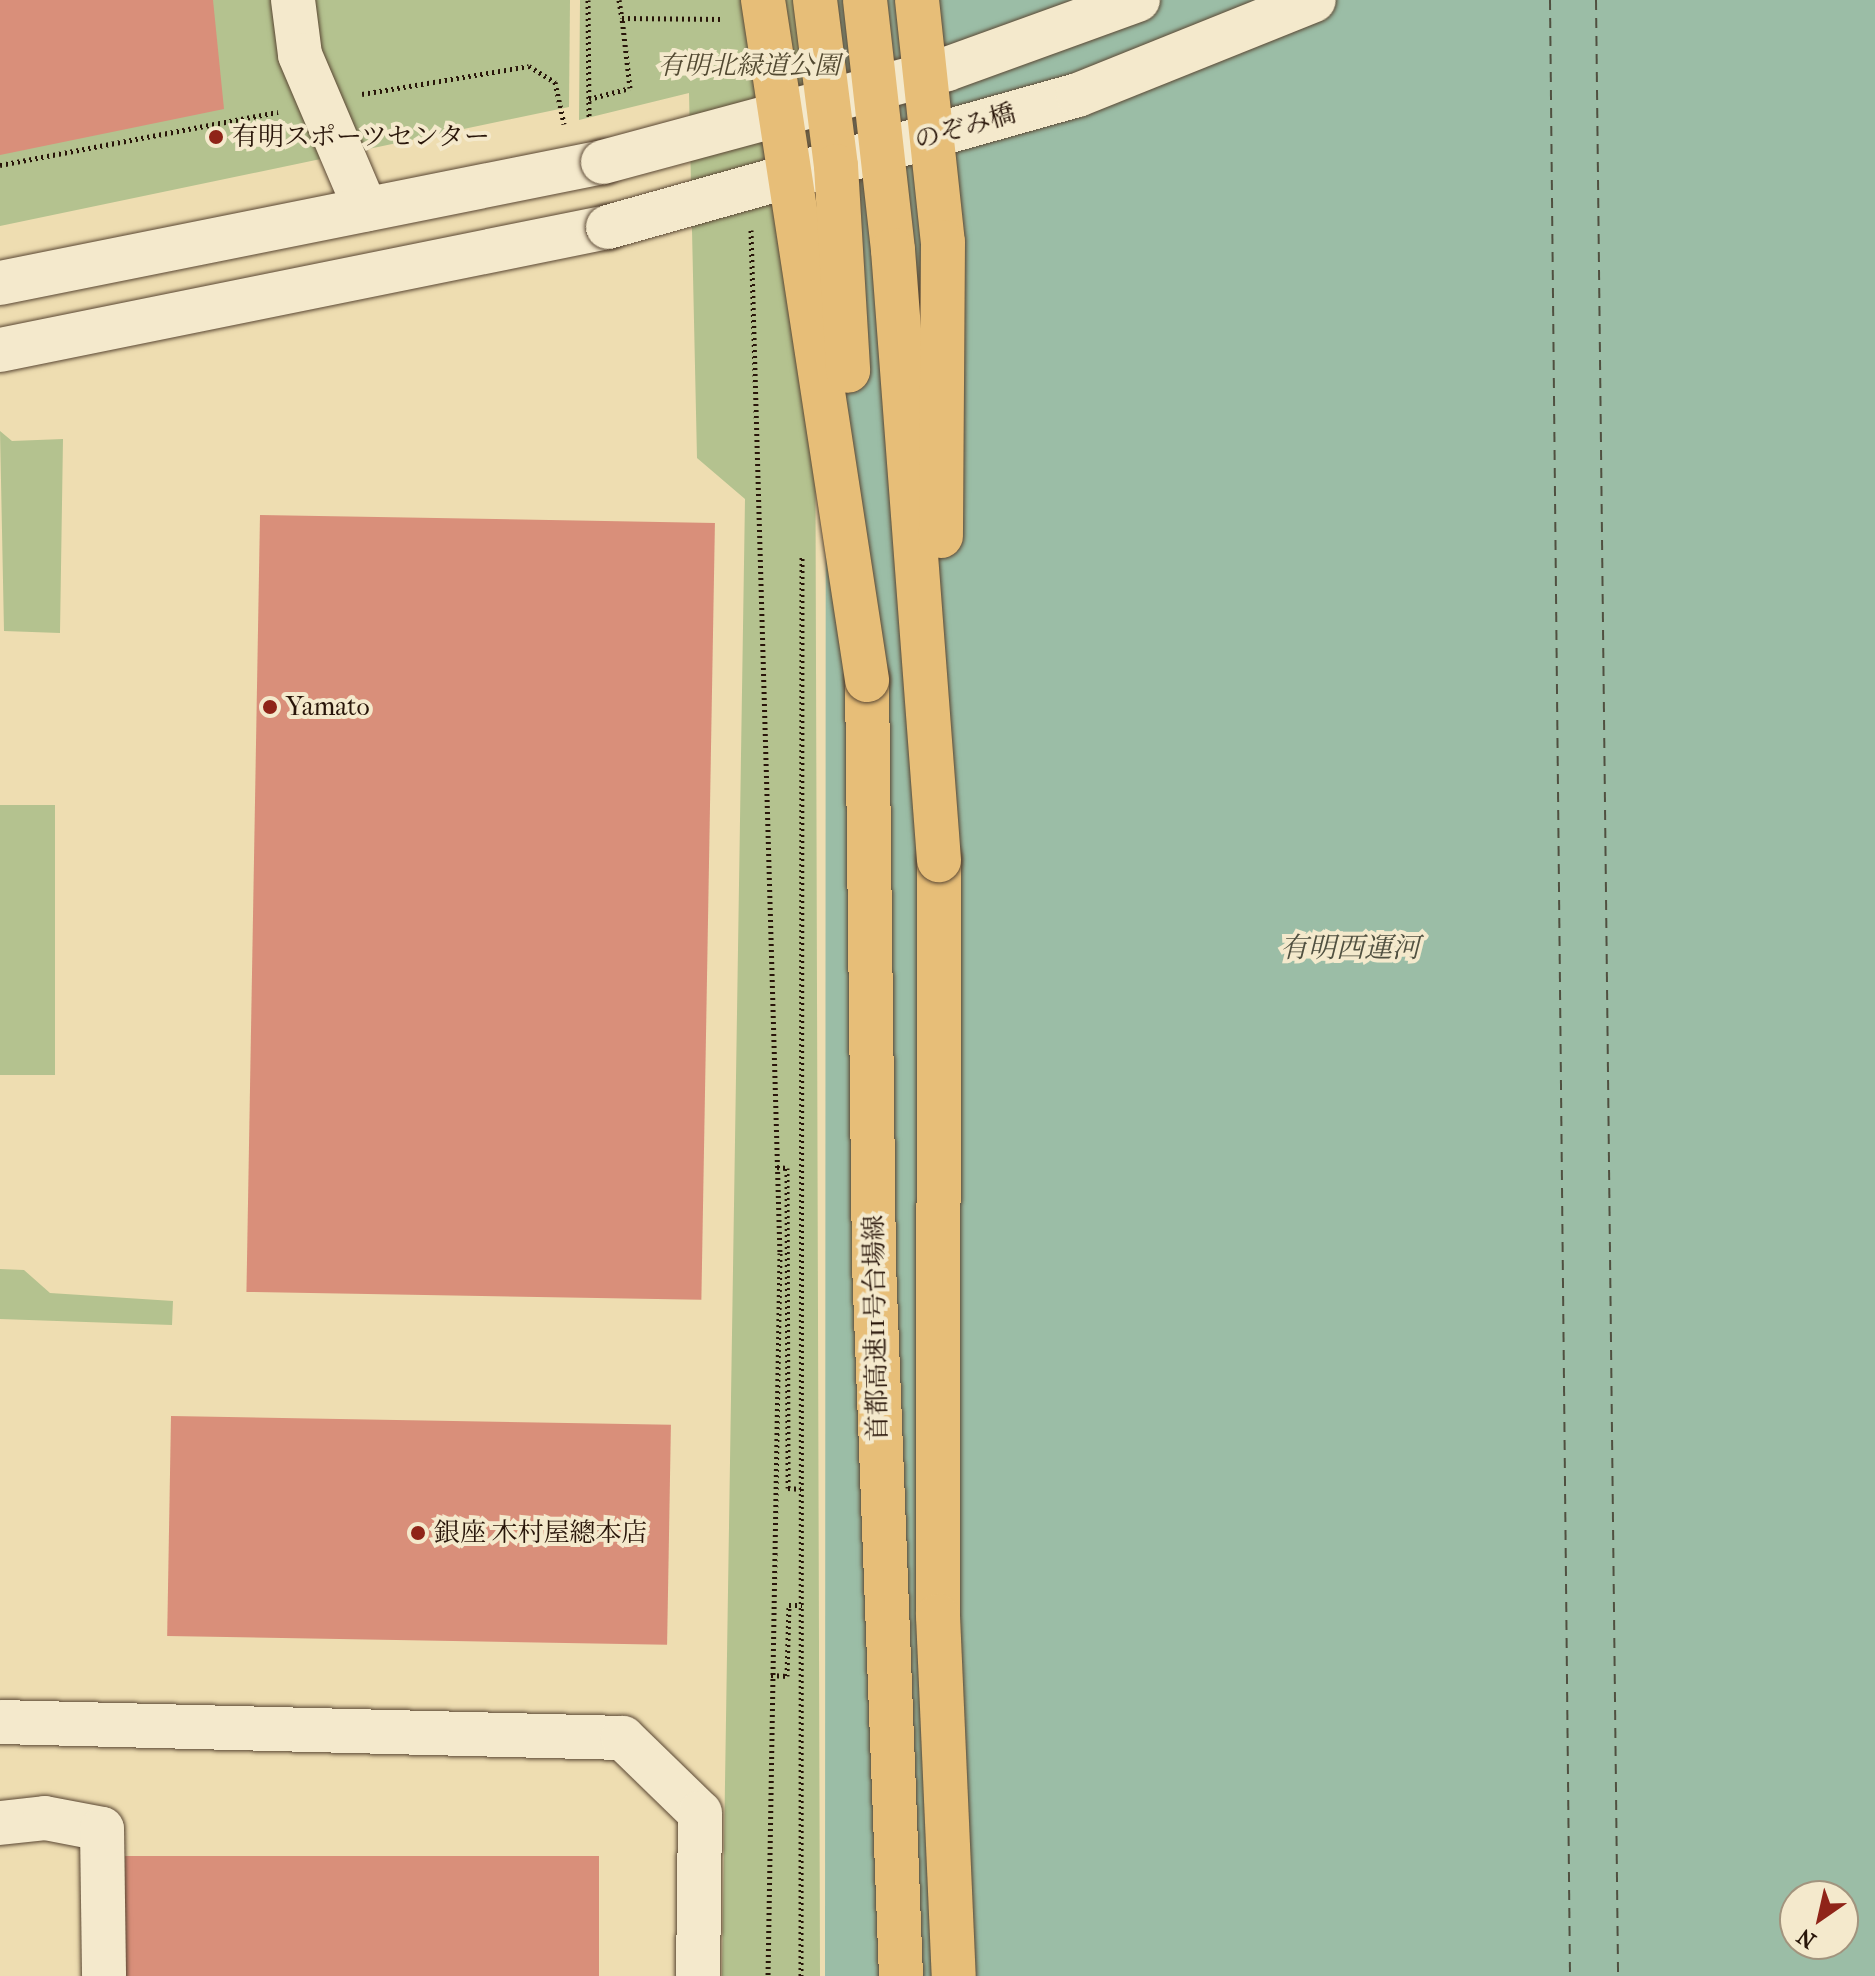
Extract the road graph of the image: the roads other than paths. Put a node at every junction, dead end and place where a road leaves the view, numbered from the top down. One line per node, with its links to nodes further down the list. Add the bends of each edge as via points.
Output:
1 (293, 0): 8 (street, via 300,55)
2 (815, 0): 11 (highway, bridge, via 836,166)
3 (865, 0): 12 (highway, bridge, via 893,250)
4 (917, 0): 12 (highway, bridge, via 943,242)
5 (1138, 0): 8 (street, bridge, via 947,69 603,162)
6 (1314, 0): 10 (street, のぞみ橋, bridge, via 1078,95 608,227)
7 (748, 10): 11 (highway, bridge)
8 (366, 210): 9 (street)
9 (0, 283)
10 (0, 350)
11 (867, 680): 17 (highway, 首都高速11号台場線, via 874,1280)
12 (939, 860): 18 (highway, via 938,1616)
13 (0, 1722): 16 (street, via 623,1738 700,1813)
14 (0, 1823): 15 (street, via 45,1818 102,1829)
15 (104, 1976)
16 (698, 1976)
17 (901, 1976)
18 (954, 1976)

